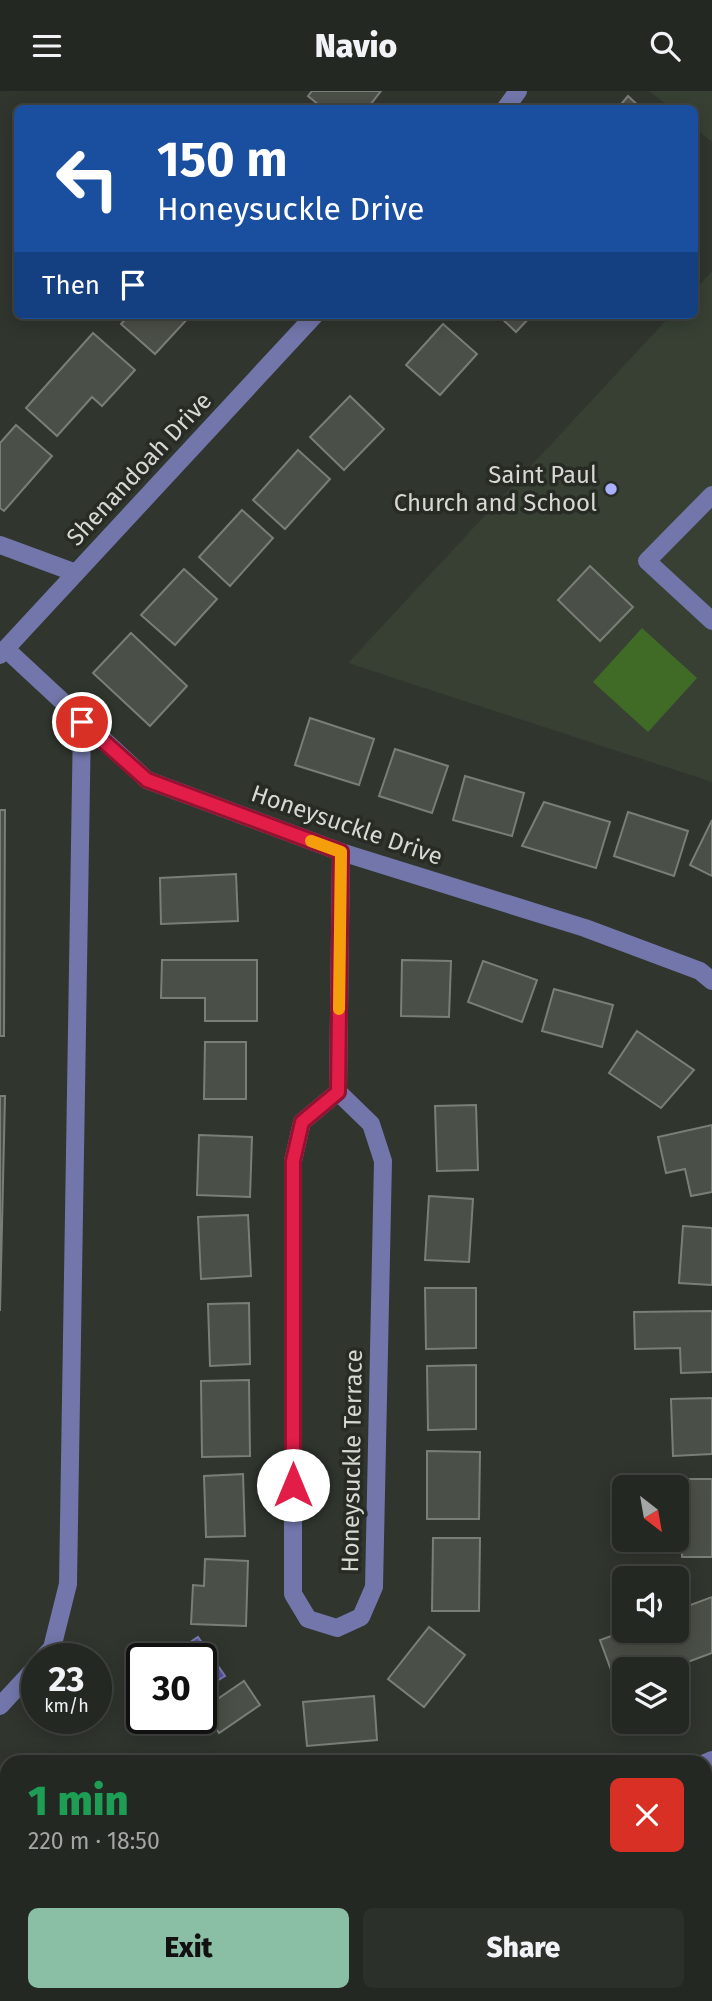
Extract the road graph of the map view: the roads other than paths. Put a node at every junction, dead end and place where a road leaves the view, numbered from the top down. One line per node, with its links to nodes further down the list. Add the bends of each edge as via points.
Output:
1 (311, 319): 4 (street, Shenandoah Drive)
2 (712, 495): 5 (street, via 647,561)
3 (0, 545): 4 (street)
4 (76, 573): 6 (street, Shenandoah Drive)
5 (712, 621)
6 (3, 652): 7 (street, Honeysuckle Drive)
7 (82, 722): 8 (street, Honeysuckle Drive, via 147,780); 11 (street, via 68,1584)
8 (341, 852): 9 (street, Honeysuckle Drive, via 585,928 700,971); 10 (street)
9 (712, 981)
10 (338, 1092): 10 (street, Honeysuckle Terrace, via 302,1122 293,1161 293,1594 308,1619 337,1628 360,1617 374,1587 383,1161 371,1124)
11 (53, 1643)
12 (21, 1683): 13 (street)
13 (0, 1706)

